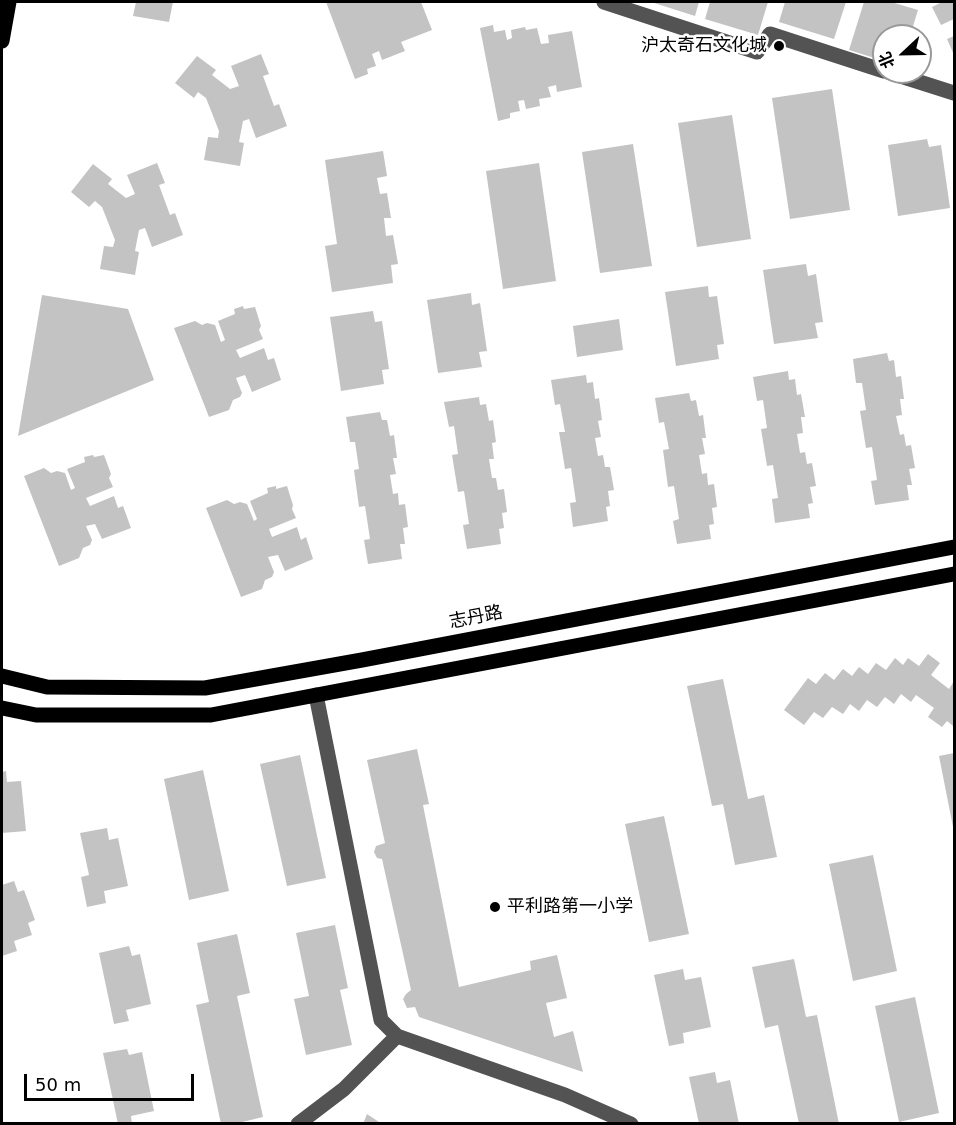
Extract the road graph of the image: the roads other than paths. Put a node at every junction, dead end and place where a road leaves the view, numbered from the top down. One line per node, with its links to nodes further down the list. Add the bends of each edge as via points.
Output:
1 (9, 2): 3 (main road)
2 (604, 2): 4 (street, via 757,52 770,34)
3 (2, 41)
4 (872, 67)
5 (926, 84): 6 (street)
6 (954, 93)
7 (954, 547): 9 (main road, 志丹路, via 205,688 47,687)
8 (954, 573): 10 (main road)
9 (2, 675)
10 (316, 695): 11 (main road, via 211,715 36,715); 12 (street, via 381,1020)
11 (2, 708)
12 (397, 1036): 13 (street, via 344,1089); 14 (street, via 565,1095)
13 (297, 1124)
14 (631, 1124)

